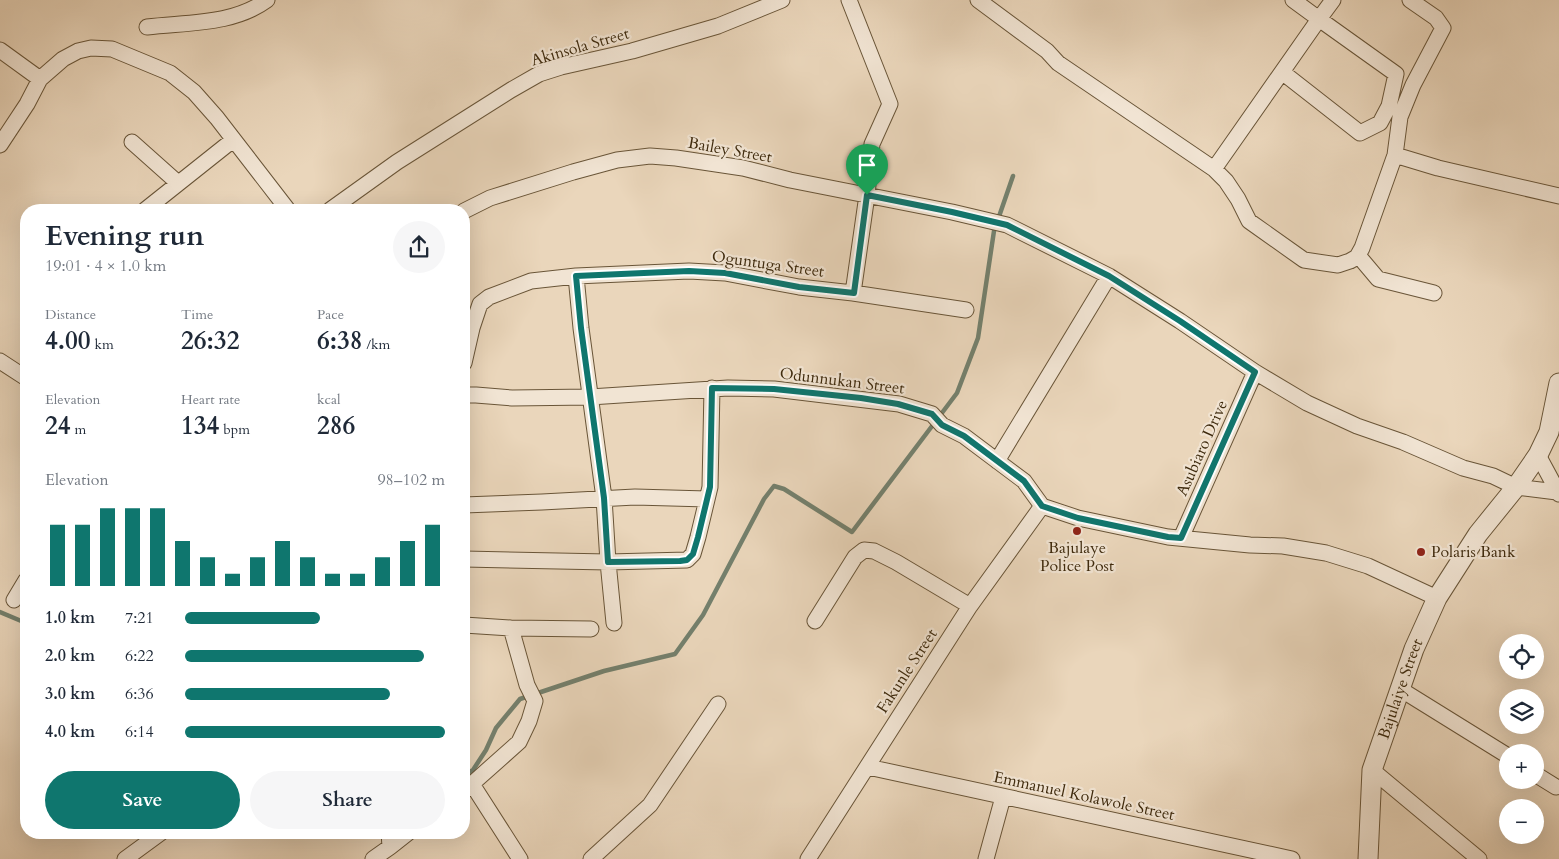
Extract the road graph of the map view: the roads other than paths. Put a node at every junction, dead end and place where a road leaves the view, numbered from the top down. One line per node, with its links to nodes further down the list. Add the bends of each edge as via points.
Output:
1 (267, 0): 9 (street, via 251,10 215,20)
2 (782, 0): 23 (street, Akinsola Street, via 718,26 539,74 397,162)
3 (850, 0): 19 (street, via 890,104 872,144)
4 (978, 0): 17 (street, via 1047,51 1058,63)
5 (1293, 0): 8 (street)
6 (1333, 0): 8 (street)
7 (1410, 0): 16 (street, via 1436,18 1443,28 1413,84 1400,117)
8 (1319, 19): 11 (street); 11 (street, via 1396,74 1389,106 1380,123 1360,133)
9 (147, 27)
10 (0, 50): 12 (street)
11 (1282, 72): 17 (street)
12 (40, 79): 13 (street, via 78,51 112,49 170,73 194,92); 15 (street)
13 (233, 140): 18 (street); 22 (street)
14 (132, 142): 18 (street)
15 (0, 145)
16 (1395, 155): 20 (street); 25 (street)
17 (1214, 169): 25 (street, via 1238,199 1248,221 1304,260 1338,265)
18 (178, 183): 21 (street)
19 (867, 195): 24 (street, Bailey Street, via 743,168 650,156 617,160 573,172 490,198); 27 (street, Bailey Street, via 1001,224); 28 (street)
20 (1559, 196)
21 (152, 204)
22 (283, 204)
23 (338, 204)
24 (470, 208)
25 (1357, 257): 29 (street, via 1378,279)
26 (576, 276): 28 (street, Oguntuga Street, via 689,271 725,273); 31 (street, Oguntuga Street, via 530,281 489,297 480,304); 38 (street)
27 (1109, 276): 33 (street, Bailey Street); 40 (street)
28 (854, 293): 30 (street, Oguntuga Street)
29 (1434, 294)
30 (966, 310)
31 (470, 322)
32 (0, 360): 34 (street)
33 (1255, 372): 41 (street, Bailey Street, via 1307,403 1357,426); 47 (street, Asubiaro Drive)
34 (20, 374)
35 (1559, 383): 39 (street, Bajulaiye Street, via 1549,432)
36 (712, 388): 38 (street, Odunnukan Street); 40 (street, Odunnukan Street, via 774,389 898,404 937,419); 44 (street)
37 (470, 394): 38 (street, Odunnukan Street, via 512,398)
38 (590, 397): 43 (street)
39 (1538, 455): 41 (street, Bajulaiye Street); 42 (street)
40 (997, 461): 46 (street, Odunnukan Street, via 1024,481)
41 (1516, 487): 42 (street, Bailey Street); 51 (street, Bajulaiye Street, via 1478,534)
42 (1558, 493)
43 (604, 498): 44 (street); 45 (street); 49 (street)
44 (707, 499): 49 (street, via 693,554 687,560)
45 (470, 505)
46 (1042, 506): 47 (street, via 1078,518); 53 (street, Fakunle Street)
47 (1181, 538): 51 (street, via 1283,546 1326,553 1368,566)
48 (470, 559): 49 (street)
49 (608, 562): 55 (street)
50 (20, 590): 52 (street)
51 (1437, 598): 59 (street, Bajulaiye Street)
52 (14, 600)
53 (970, 606): 54 (street, via 896,562 874,551 864,550 855,557); 62 (street, Fakunle Street)
54 (815, 621)
55 (614, 622)
56 (470, 625): 57 (street)
57 (510, 628): 58 (street); 65 (street, via 535,701 519,742)
58 (591, 629)
59 (1400, 689): 61 (street); 63 (street, Bajulaiye Street)
60 (718, 704): 74 (street, via 650,804)
61 (1499, 750)
62 (868, 767): 68 (street, Emmanuel Kolawole Street); 75 (street, Fakunle Street)
63 (1372, 770): 78 (street, Bajulaiye Street); 79 (street)
64 (1544, 780): 66 (street)
65 (470, 785)
66 (1556, 787)
67 (470, 790): 73 (street)
68 (1004, 797): 76 (street); 77 (street, Emmanuel Kolawole Street)
69 (152, 839): 71 (street)
70 (389, 840): 72 (street)
71 (125, 859)
72 (373, 859)
73 (520, 859)
74 (591, 859)
75 (808, 859)
76 (986, 859)
77 (1292, 859)
78 (1368, 859)
79 (1479, 859)

